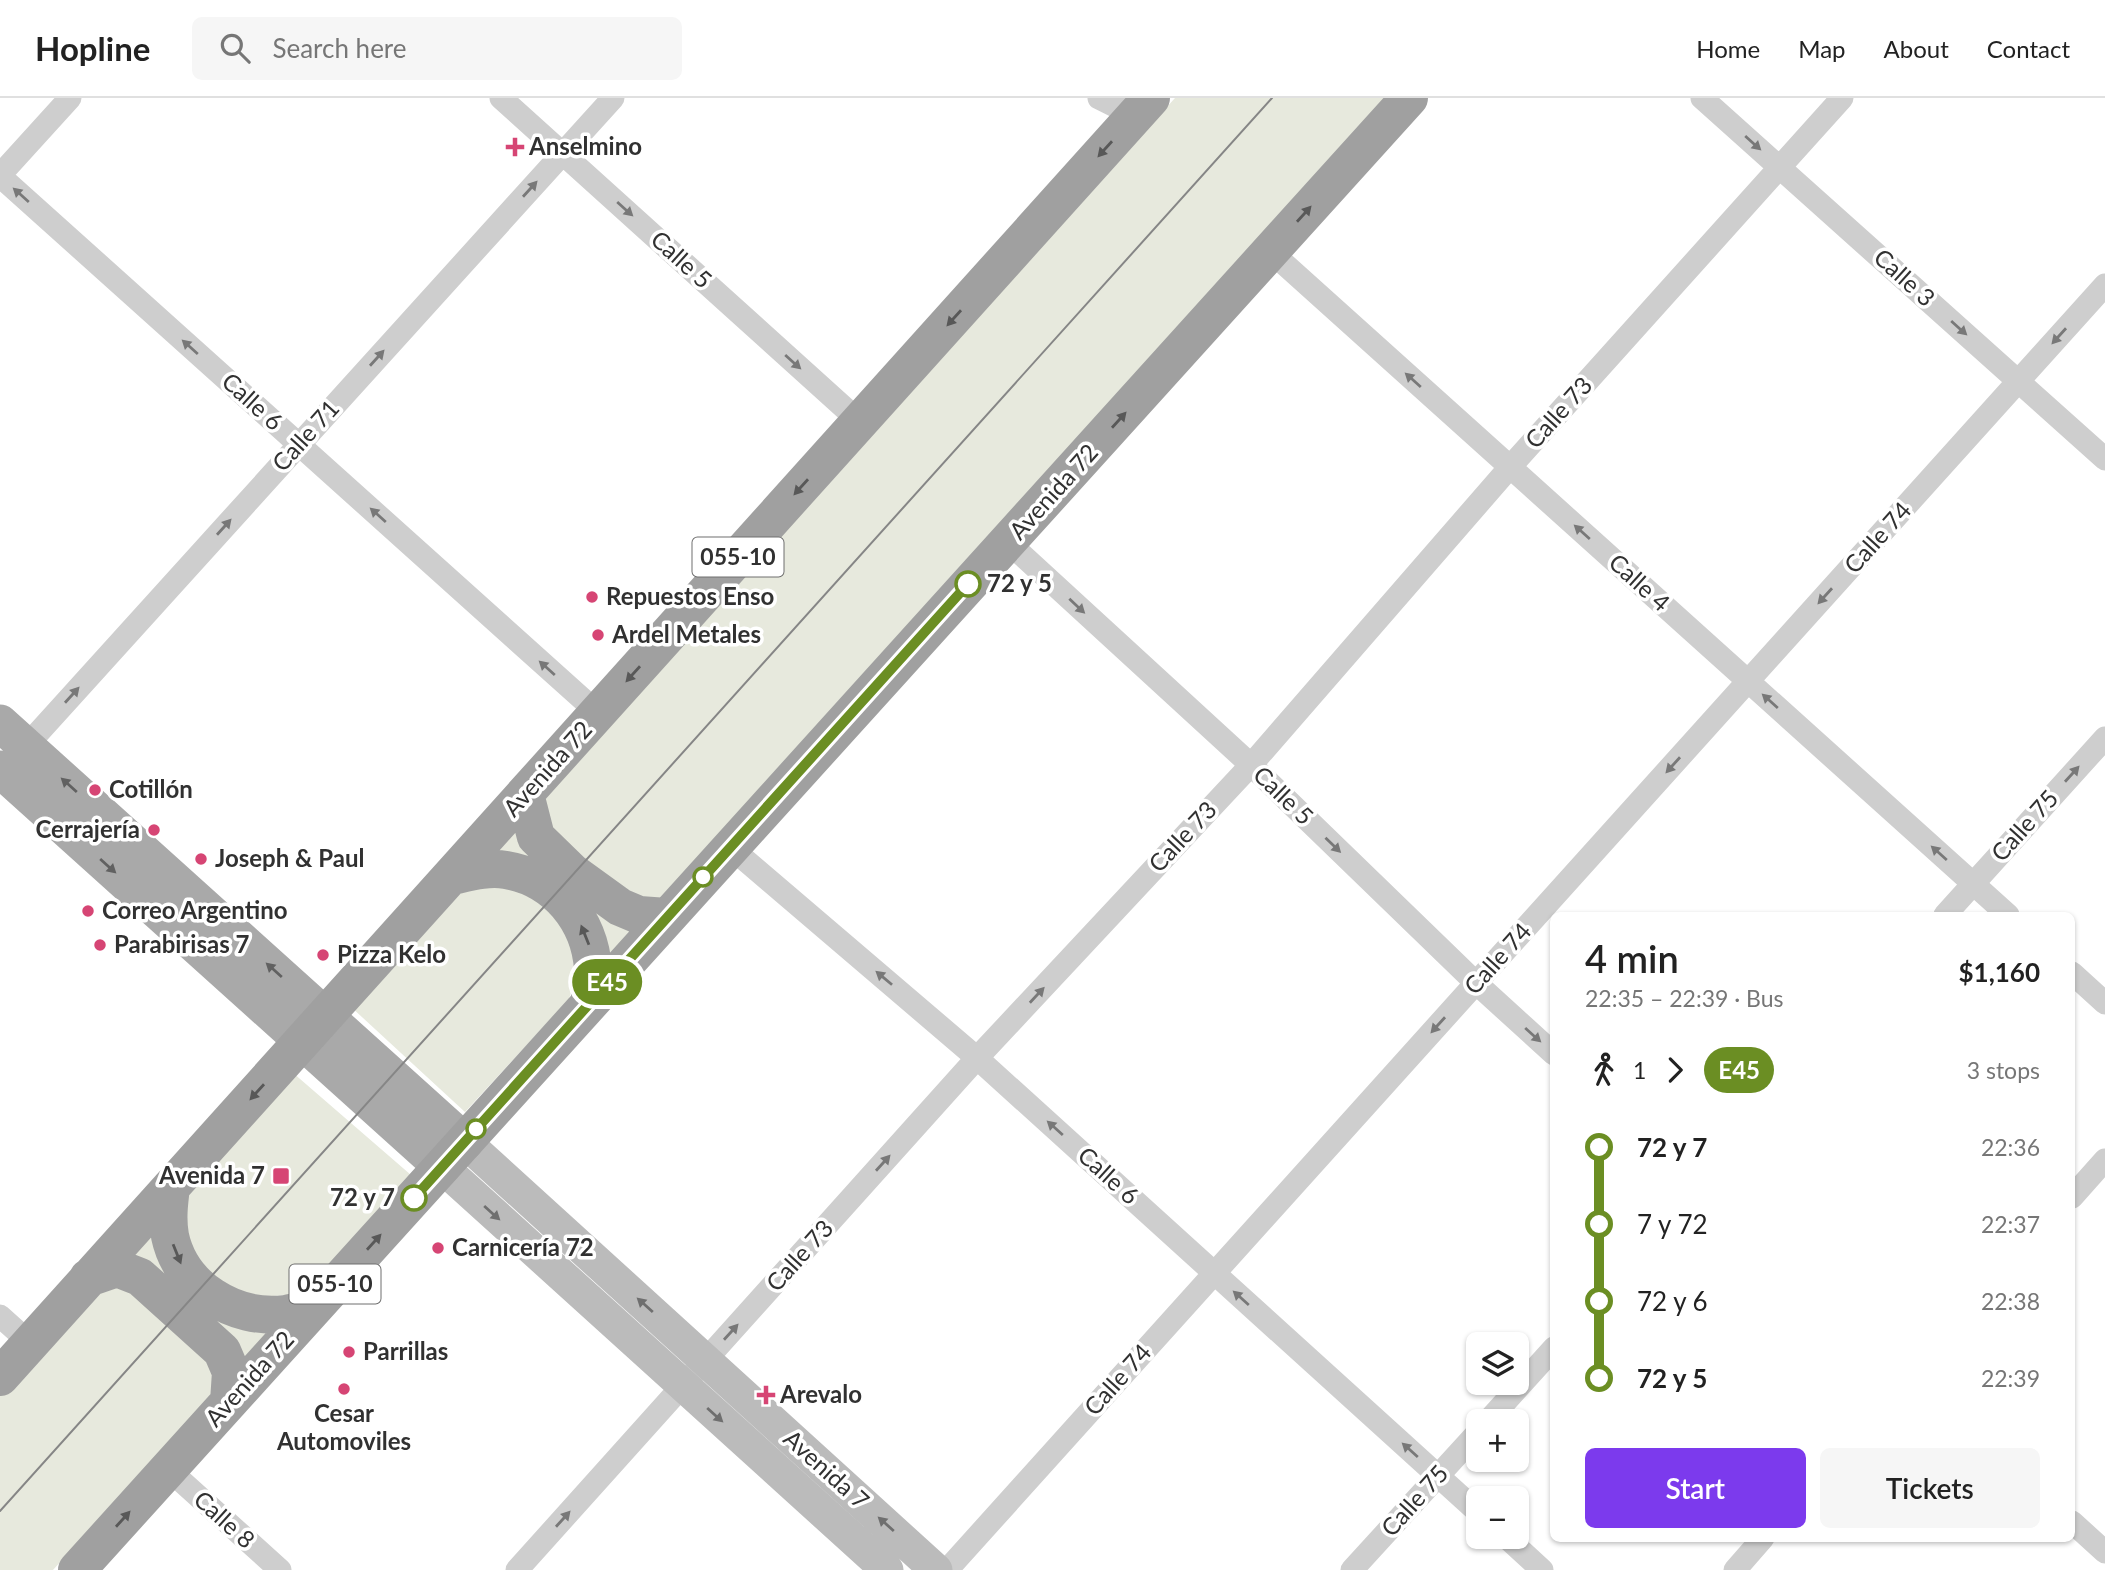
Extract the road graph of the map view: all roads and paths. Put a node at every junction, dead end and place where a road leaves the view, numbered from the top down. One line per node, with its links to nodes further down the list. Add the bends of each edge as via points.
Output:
1 (70, 98): 11 (street)
2 (501, 98): 9 (street, Calle 5)
3 (612, 98): 9 (street, Calle 71)
4 (1099, 98): 8 (street)
5 (1409, 98): 12 (highway, Avenida 72 / 055-10, one-way to 5)
6 (1702, 98): 10 (street, Calle 3, one-way to 10)
7 (1842, 98): 10 (street, Calle 73)
8 (1143, 107): 15 (highway, Avenida 72 / 055-10, one-way to 15)
9 (562, 153): 15 (street, Calle 5, one-way to 15); 16 (street, Calle 71, one-way to 9)
10 (1780, 167): 14 (street, Calle 3, one-way to 14); 18 (street, Calle 73)
11 (0, 176): 16 (street, Calle 6, one-way to 11)
12 (1270, 251): 18 (street, Calle 4, one-way to 12); 19 (highway, Avenida 72 / 055-10, one-way to 12)
13 (2105, 285): 14 (street, Calle 74, one-way to 14)
14 (2018, 381): 17 (street, Calle 3); 20 (street, Calle 74, one-way to 20)
15 (860, 422): 21 (highway, Avenida 72 / 055-10, one-way to 21)
16 (299, 444): 21 (street, Calle 6, one-way to 16); 23 (street, Calle 71, one-way to 16)
17 (2105, 459)
18 (1510, 467): 20 (street, Calle 4, one-way to 18); 24 (street, Calle 73)
19 (1009, 543): 24 (street, Calle 5, one-way to 24); 26 (highway, Avenida 72 / 055-10)
20 (1748, 681): 28 (street, Calle 4, one-way to 20); 33 (street, Calle 74, one-way to 33)
21 (598, 713): 25 (highway, Avenida 72 / 055-10)
22 (2105, 737): 28 (street, Calle 75, one-way to 22)
23 (6, 757): 36 (main road, Avenida 7)
24 (1251, 765): 33 (street, Calle 5, one-way to 33); 38 (street, Calle 73, one-way to 24)
25 (525, 794): 27 (highway, Avenida 72 / 055-10); 31 (highway, via 536,837 573,873 620,908)
26 (730, 847): 31 (highway, Avenida 72 / 055-10); 38 (street, Calle 6, one-way to 26)
27 (452, 876): 34 (highway, one-way to 27, via 594,972 589,942 576,915 556,892 506,870); 36 (highway, Avenida 72 / 055-10)
28 (1973, 884): 29 (street, Calle 75); 30 (street, Calle 4)
29 (1948, 912)
30 (2005, 912)
31 (667, 917): 34 (highway, Avenida 72 / 055-10)
32 (2075, 976): 35 (street)
33 (1476, 983): 37 (street, Calle 5, one-way to 37); 43 (street, Calle 74, one-way to 43)
34 (589, 1002): 39 (highway, Avenida 72 / 055-10)
35 (2105, 1003)
36 (314, 1028): 39 (main road, Avenida 7); 41 (highway, Avenida 72 / 055-10, one-way to 41)
37 (1550, 1050)
38 (978, 1058): 43 (street, Calle 6, one-way to 38); 49 (street, Calle 73, one-way to 38)
39 (453, 1155): 45 (highway, Avenida 72 / 055-10, one-way to 39); 49 (main road, Avenida 7, one-way to 39); 51 (main road, Avenida 7, one-way to 51)
40 (2105, 1160): 42 (street)
41 (171, 1187): 44 (highway, Avenida 72 / 055-10); 45 (highway, one-way to 45, via 170,1237 182,1265 201,1289 227,1306 256,1315 287,1314)
42 (2075, 1193)
43 (1214, 1273): 56 (street, Calle 6, one-way to 43); 67 (street, Calle 74)
44 (88, 1278): 47 (highway, Avenida 72 / 055-10); 52 (highway, via 117,1268 140,1277 222,1351 231,1372)
45 (316, 1305): 52 (highway, Avenida 72 / 055-10)
46 (0, 1316): 47 (street)
47 (30, 1343): 50 (highway, Avenida 72 / 055-10)
48 (1550, 1352): 53 (street)
49 (705, 1361): 51 (street, Calle 73); 66 (main road, Avenida 7, one-way to 49)
50 (0, 1377)
51 (683, 1386): 64 (street, Calle 73, one-way to 51); 65 (main road, Avenida 7, one-way to 65)
52 (229, 1402): 55 (highway, Avenida 72 / 055-10)
53 (1499, 1409)
54 (1466, 1445): 56 (street, Calle 75)
55 (168, 1469): 62 (highway, Avenida 72 / 055-10, one-way to 55); 63 (street, Calle 8)
56 (1438, 1476): 57 (street, Calle 6); 68 (street, Calle 75)
57 (1466, 1501)
58 (2075, 1525): 61 (street)
59 (1760, 1542): 70 (street)
60 (1519, 1549): 69 (street)
61 (2105, 1553): 71 (street)
62 (77, 1570)
63 (280, 1570)
64 (517, 1570)
65 (887, 1570)
66 (936, 1570)
67 (947, 1570)
68 (1352, 1570)
69 (1542, 1570)
70 (1735, 1570)
71 (2092, 1570)

